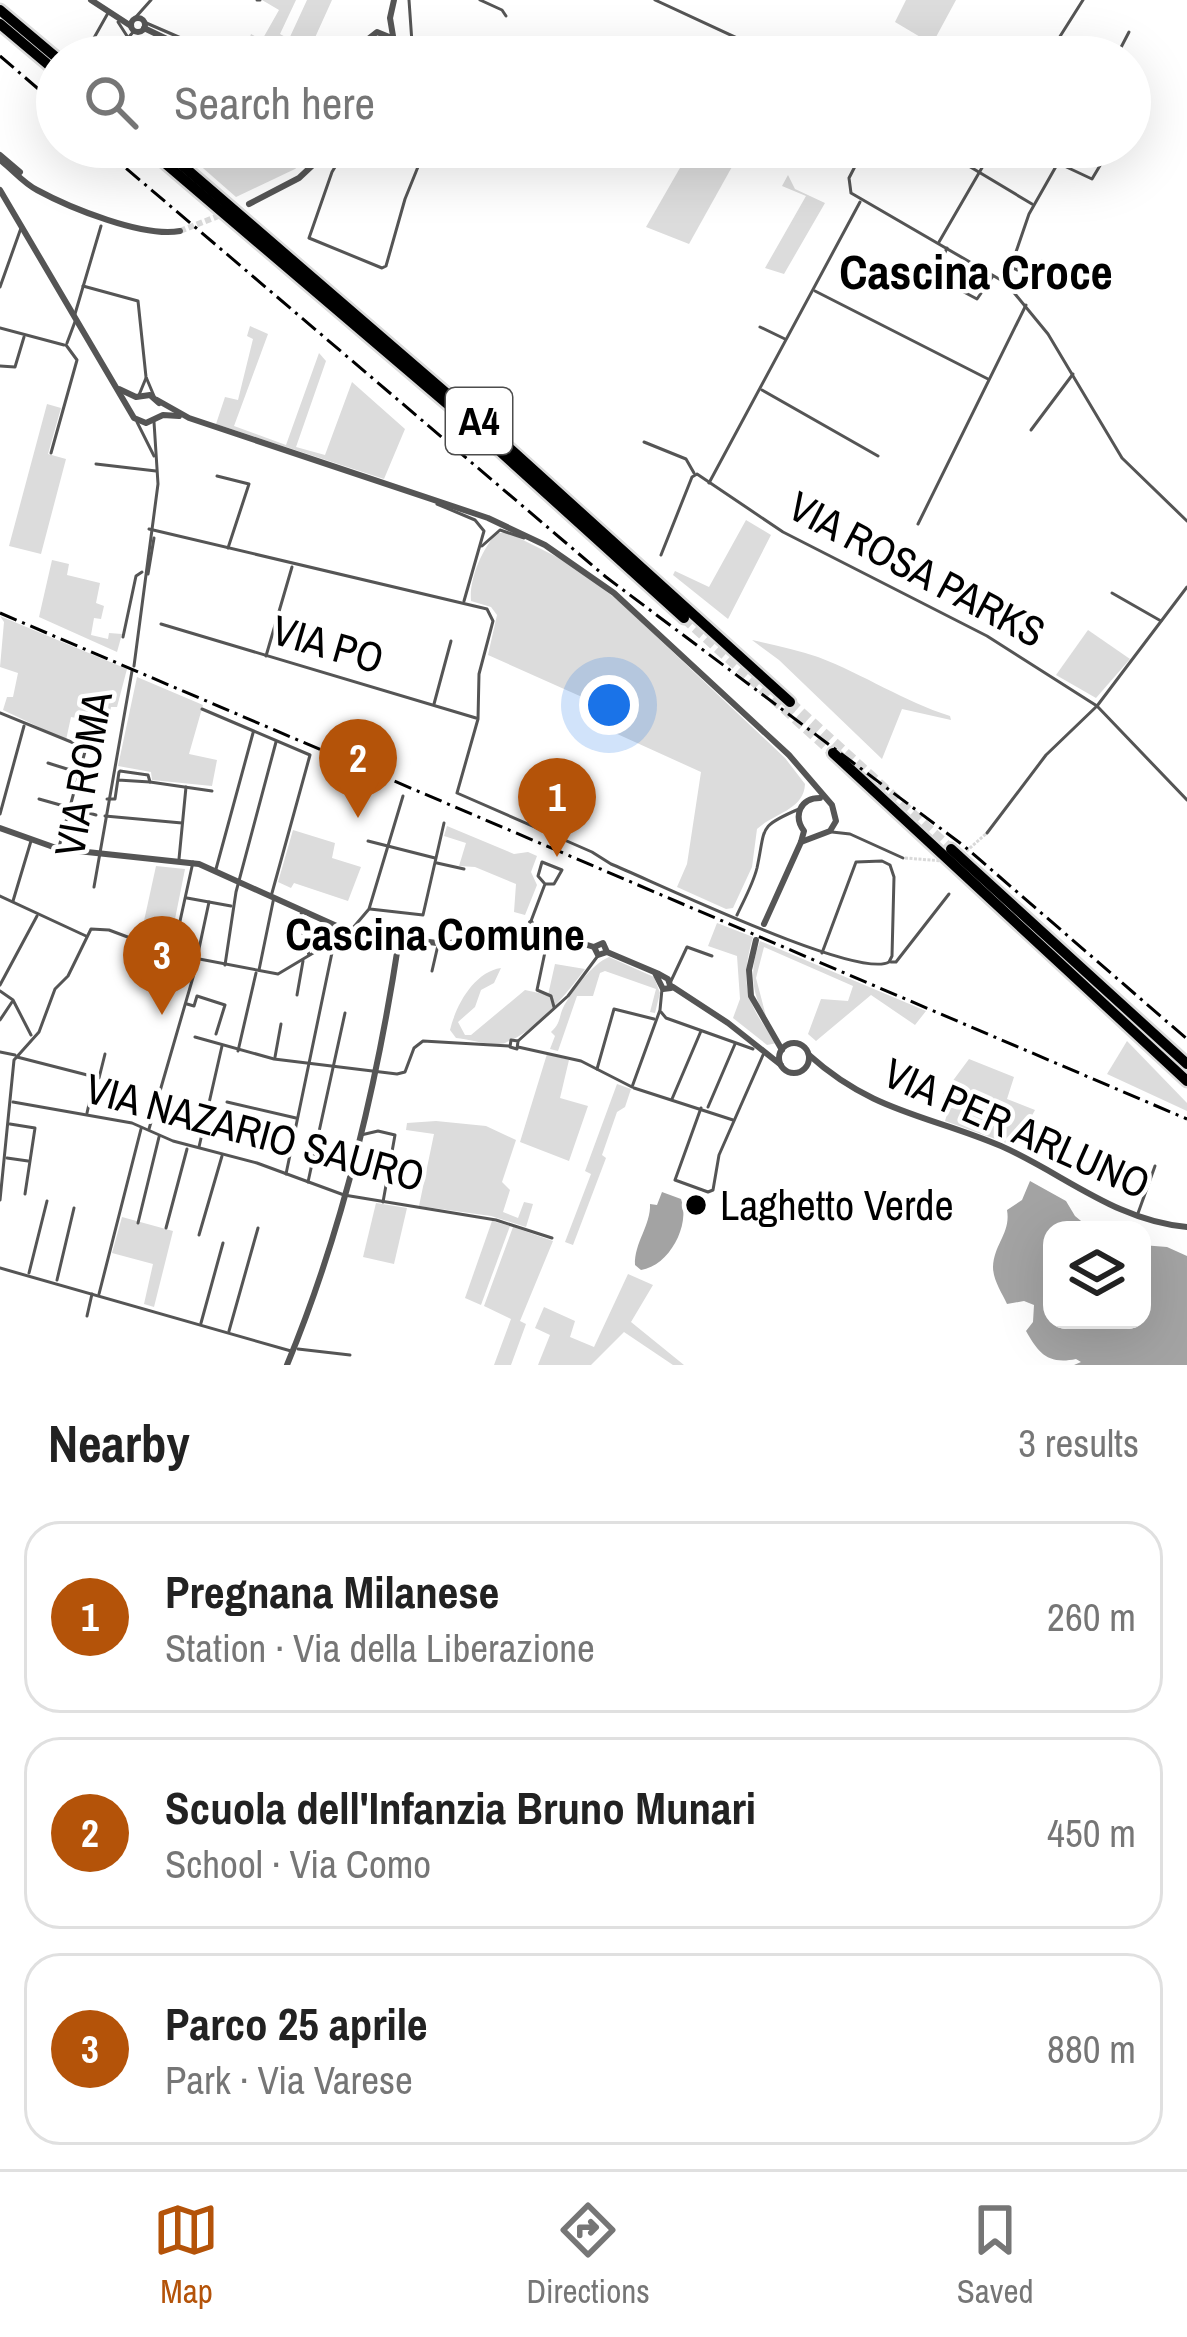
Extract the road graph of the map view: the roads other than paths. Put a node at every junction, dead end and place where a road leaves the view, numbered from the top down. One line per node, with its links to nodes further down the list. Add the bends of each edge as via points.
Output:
1 (94, 0): 9 (street); 14 (street)
2 (394, 0): 11 (street)
3 (409, 0): 24 (street)
4 (480, 0): 10 (street)
5 (655, 0): 25 (street)
6 (1082, 0): 26 (street)
7 (150, 2): 14 (street)
8 (0, 8): 28 (highway)
9 (109, 11): 14 (street); 17 (street)
10 (506, 16)
11 (390, 18): 15 (street); 23 (street)
12 (118, 22): 14 (street)
13 (0, 24): 29 (highway)
14 (137, 25): 18 (street); 19 (street); 20 (street)
15 (377, 32): 21 (street); 22 (street)
16 (1129, 32): 27 (street)
17 (95, 36)
18 (138, 36)
19 (160, 36)
20 (169, 36)
21 (370, 36)
22 (387, 36)
23 (393, 36)
24 (410, 36)
25 (733, 36)
26 (1060, 36)
27 (1127, 36)
28 (36, 40)
29 (36, 54)
30 (0, 158): 49 (street, via 45,194 134,229)
31 (171, 168): 107 (highway, A4)
32 (185, 168): 113 (highway, A4)
33 (310, 168): 45 (street)
34 (334, 168): 35 (street, via 309,238 382,268)
35 (418, 168)
36 (854, 168): 44 (street, via 846,192)
37 (969, 168): 42 (street)
38 (982, 168): 42 (street)
39 (1055, 168): 46 (street)
40 (1069, 168): 41 (street, via 1093,179)
41 (1099, 168)
42 (978, 174): 46 (street); 50 (street)
43 (0, 190): 48 (street)
44 (861, 200): 50 (street); 58 (street)
45 (248, 204)
46 (1033, 205): 52 (street)
47 (101, 226): 55 (street)
48 (23, 227): 56 (street); 60 (street)
49 (180, 231)
50 (938, 243): 51 (street)
51 (947, 248): 53 (street); 53 (street, via 934,276 977,299)
52 (1011, 267): 54 (street); 57 (street, via 1042,261)
53 (994, 274): 54 (street)
54 (1006, 283): 59 (street)
55 (83, 286): 60 (street); 68 (street, via 138,301)
56 (0, 287)
57 (1088, 288)
58 (813, 290): 64 (street); 69 (street)
59 (1026, 305): 67 (street); 69 (street)
60 (75, 317): 65 (street); 70 (street)
61 (760, 327): 64 (street)
62 (0, 328): 63 (street)
63 (24, 335): 65 (street); 66 (street, via 15,367)
64 (787, 340): 71 (street)
65 (66, 345): 82 (street, via 77,360)
66 (0, 366)
67 (1073, 374): 78 (street); 91 (street, via 1122,458)
68 (146, 377): 72 (street); 73 (street)
69 (988, 379): 92 (street)
70 (116, 387): 72 (street); 74 (street)
71 (761, 389): 83 (street); 88 (street)
72 (137, 396): 73 (street); 74 (street)
73 (155, 398): 75 (street); 77 (street)
74 (130, 412): 76 (street)
75 (189, 418): 77 (street); 89 (street)
76 (136, 420): 77 (street); 79 (street)
77 (154, 420): 80 (street)
78 (1030, 430)
79 (144, 431): 80 (street); 85 (street)
80 (152, 432): 85 (street)
81 (644, 442): 86 (street, VIA ROSA PARKS, via 689,461)
82 (51, 454)
83 (878, 456)
84 (96, 464): 85 (street)
85 (157, 469): 93 (street)
86 (695, 474): 88 (street, VIA ROSA PARKS); 99 (street)
87 (217, 476): 98 (street, via 249,484)
88 (709, 484): 115 (street, VIA ROSA PARKS)
89 (431, 500): 90 (street); 94 (street)
90 (491, 520): 94 (street); 95 (street); 100 (street)
91 (1187, 521)
92 (918, 524)
93 (149, 529): 98 (street); 101 (street)
94 (484, 531): 97 (street)
95 (492, 532): 97 (street); 100 (street, via 507,531)
96 (154, 538): 101 (street)
97 (481, 547): 106 (street)
98 (227, 548): 102 (street)
99 (661, 555)
100 (567, 559): 125 (street, via 632,610)
101 (148, 560): 103 (street)
102 (293, 564): 106 (street); 112 (street)
103 (145, 573): 110 (street, via 136,576); 130 (street, VIA ROMA)
104 (1187, 587): 108 (street)
105 (1112, 593): 108 (street)
106 (464, 602): 118 (street, via 493,617)
107 (685, 618)
108 (1163, 622): 115 (street)
109 (161, 623): 112 (street, VIA PO)
110 (123, 637)
111 (452, 641): 114 (street)
112 (266, 657): 114 (street, VIA PO)
113 (790, 702)
114 (434, 706): 118 (street, VIA PO)
115 (1097, 706): 133 (street, VIA ROSA PARKS); 146 (street, via 1046,755)
116 (202, 709): 120 (street)
117 (0, 713): 119 (street)
118 (478, 719): 174 (street, via 462,797)
119 (25, 724): 124 (street, via 86,748); 136 (street)
120 (254, 730): 121 (street); 160 (street)
121 (277, 740): 161 (street); 166 (street, via 310,755)
122 (833, 753): 237 (highway)
123 (48, 764): 124 (street)
124 (80, 772): 134 (street)
125 (811, 784): 131 (street); 132 (street)
126 (186, 787): 127 (street); 130 (street, via 118,780 115,799); 141 (street)
127 (212, 791)
128 (403, 796): 151 (street)
129 (39, 799): 134 (street)
130 (107, 799): 139 (street, VIA ROMA)
131 (824, 799): 132 (street); 140 (street)
132 (808, 800): 135 (street)
133 (1187, 800)
134 (71, 808): 138 (street); 152 (street)
135 (800, 809): 137 (street); 143 (street)
136 (0, 814)
137 (787, 814): 143 (street); 174 (street, via 761,835 757,870)
138 (96, 815)
139 (104, 816): 141 (street); 154 (street, VIA ROMA)
140 (836, 821): 145 (street); 148 (street)
141 (182, 823): 156 (street)
142 (444, 823): 157 (street)
143 (798, 823): 147 (street)
144 (0, 828): 149 (street)
145 (830, 831): 147 (street); 148 (street)
146 (987, 833)
147 (808, 834): 175 (street)
148 (850, 834): 155 (street)
149 (31, 840): 152 (street); 169 (street)
150 (368, 841): 151 (street)
151 (387, 847): 157 (street); 171 (street)
152 (59, 849): 154 (street)
153 (951, 849): 229 (highway)
154 (97, 855): 156 (street); 163 (street, VIA ROMA)
155 (903, 858)
156 (178, 861): 158 (street)
157 (436, 861): 159 (street); 171 (street, via 423,915)
158 (193, 862): 160 (street); 167 (street)
159 (464, 868)
160 (215, 871): 161 (street)
161 (238, 880): 166 (street); 170 (street)
162 (544, 884): 176 (street)
163 (94, 887)
164 (949, 894): 192 (street)
165 (0, 896): 169 (street)
166 (273, 896): 172 (street); 196 (street)
167 (185, 897): 168 (street); 186 (street)
168 (209, 902): 170 (street); 189 (street)
169 (12, 903): 173 (street)
170 (234, 907): 193 (street)
171 (369, 909): 177 (street)
172 (303, 910): 177 (street); 187 (street)
173 (38, 915): 179 (street); 194 (street)
174 (736, 917): 185 (street)
175 (764, 924)
176 (530, 927): 178 (street); 183 (street)
177 (350, 932): 180 (street); 182 (street)
178 (549, 932): 184 (street); 204 (street, via 537,990 551,996)
179 (88, 937): 186 (street, via 93,928); 214 (street)
180 (400, 940): 183 (street); 234 (street)
181 (756, 940): 211 (street, via 750,989)
182 (334, 941): 187 (street); 228 (street)
183 (438, 944): 195 (street)
184 (599, 945): 197 (street); 204 (street)
185 (822, 953): 192 (street, via 879,967); 192 (street, via 856,862 882,861 894,877)
186 (173, 955): 189 (street)
187 (310, 956): 190 (street)
188 (712, 956): 197 (street, via 687,947)
189 (197, 960): 193 (street); 199 (street)
190 (304, 961): 196 (street, via 281,974); 200 (street)
191 (0, 962): 194 (street)
192 (889, 962)
193 (225, 965): 196 (street)
194 (10, 967): 198 (street)
195 (432, 971)
196 (257, 972): 221 (street)
197 (668, 987): 205 (street); 224 (street, VIA PER ARLUNO)
198 (0, 988): 202 (street)
199 (188, 994): 201 (street); 203 (street)
200 (296, 994)
201 (196, 996): 203 (street, via 194,1006); 212 (street, via 226,1002)
202 (13, 1000): 207 (street); 214 (street)
203 (185, 1003): 248 (street)
204 (555, 1009): 217 (street)
205 (660, 1010): 208 (street); 210 (street)
206 (345, 1013): 231 (street)
207 (0, 1020)
208 (656, 1020): 232 (street, via 613,1010); 238 (street)
209 (281, 1024): 227 (street)
210 (702, 1029): 215 (street); 239 (street)
211 (775, 1033): 216 (street, VIA PER ARLUNO); 220 (street)
212 (217, 1034)
213 (195, 1036): 218 (street)
214 (32, 1037): 226 (street)
215 (735, 1042): 219 (street); 242 (street)
216 (795, 1043): 220 (street); 225 (street, VIA PER ARLUNO)
217 (518, 1044): 232 (street); 234 (street, via 423,1042 405,1072)
218 (222, 1046): 221 (street); 254 (street)
219 (753, 1049)
220 (781, 1050): 224 (street); 230 (street)
221 (238, 1051): 227 (street)
222 (0, 1052): 226 (street)
223 (105, 1054): 236 (street)
224 (764, 1054): 230 (street, VIA PER ARLUNO); 245 (street)
225 (809, 1055): 233 (street); 235 (street, VIA PER ARLUNO)
226 (16, 1056): 236 (street); 240 (street)
227 (274, 1059): 228 (street)
228 (311, 1064): 231 (street); 244 (street)
229 (1187, 1064)
230 (781, 1065): 233 (street, VIA PER ARLUNO)
231 (335, 1066): 234 (street); 260 (street)
232 (596, 1069): 238 (street)
233 (802, 1070): 235 (street, VIA PER ARLUNO)
234 (375, 1071): 249 (street)
235 (827, 1071): 267 (street, VIA PER ARLUNO, via 885,1106 1016,1154)
236 (95, 1077): 243 (street)
237 (1187, 1081)
238 (632, 1087): 239 (street)
239 (672, 1099): 242 (street)
240 (11, 1102): 243 (street, VIA NAZARIO SAURO); 246 (street)
241 (227, 1102): 244 (street)
242 (704, 1109): 245 (street); 245 (street, via 675,1180 713,1190)
243 (87, 1115): 247 (street, VIA NAZARIO SAURO)
244 (299, 1118): 259 (street)
245 (734, 1120)
246 (10, 1124): 253 (street); 257 (street, via 35,1128)
247 (141, 1127): 248 (street, VIA NAZARIO SAURO); 278 (street)
248 (149, 1131): 250 (street, VIA NAZARIO SAURO)
249 (359, 1135): 262 (street); 265 (street, via 395,1135)
250 (160, 1136): 252 (street, VIA NAZARIO SAURO); 268 (street)
251 (0, 1145): 253 (street)
252 (188, 1145): 254 (street, VIA NAZARIO SAURO); 270 (street)
253 (7, 1146): 256 (street)
254 (198, 1149): 255 (street, VIA NAZARIO SAURO)
255 (222, 1155): 259 (street, VIA NAZARIO SAURO); 272 (street)
256 (4, 1161): 257 (street); 263 (street)
257 (30, 1161): 261 (street)
258 (1155, 1166): 267 (street)
259 (286, 1174): 260 (street, VIA NAZARIO SAURO)
260 (308, 1184): 262 (street, VIA NAZARIO SAURO)
261 (25, 1194)
262 (344, 1195): 265 (street, VIA NAZARIO SAURO); 282 (street)
263 (0, 1200)
264 (47, 1201): 276 (street)
265 (383, 1202): 273 (street, VIA NAZARIO SAURO)
266 (74, 1208): 277 (street)
267 (1136, 1218): 269 (street, VIA PER ARLUNO)
268 (138, 1223)
269 (1187, 1227)
270 (166, 1228)
271 (258, 1228): 281 (street)
272 (199, 1235)
273 (552, 1238)
274 (223, 1243): 280 (street)
275 (0, 1268): 276 (street)
276 (29, 1275): 277 (street)
277 (56, 1282): 278 (street)
278 (96, 1294): 279 (street); 280 (street)
279 (87, 1316)
280 (201, 1325): 281 (street)
281 (229, 1333): 282 (street)
282 (293, 1350): 283 (street); 284 (street)
283 (350, 1355)
284 (287, 1365)

